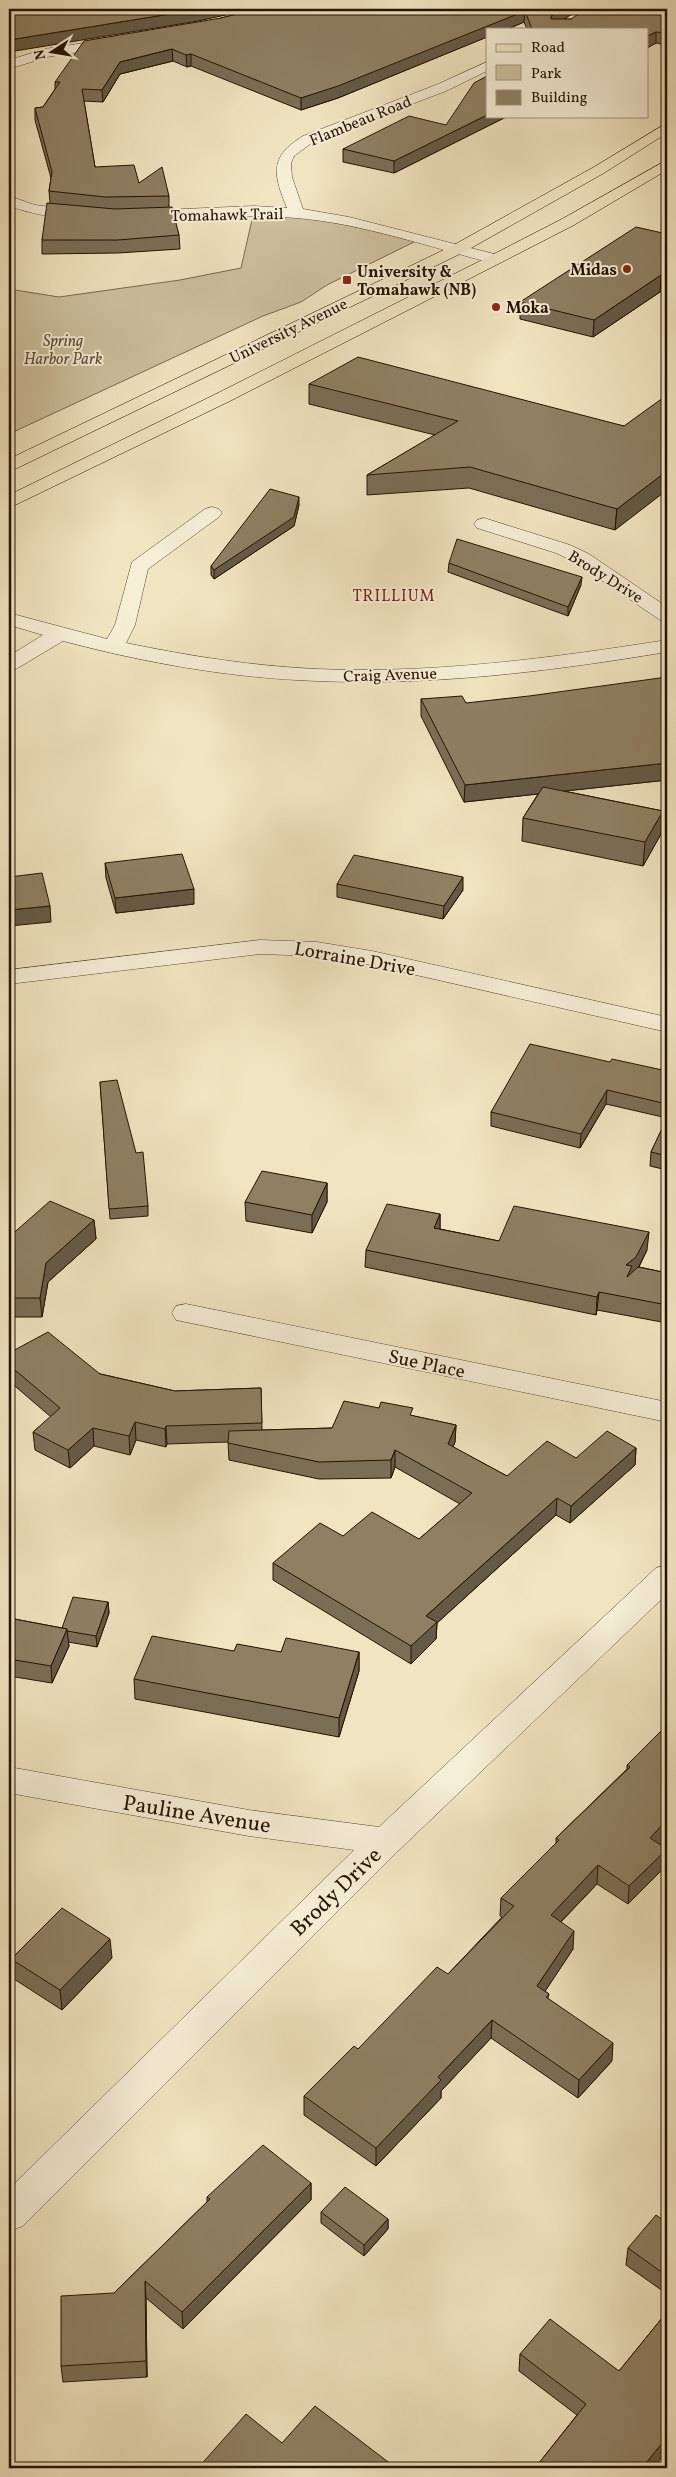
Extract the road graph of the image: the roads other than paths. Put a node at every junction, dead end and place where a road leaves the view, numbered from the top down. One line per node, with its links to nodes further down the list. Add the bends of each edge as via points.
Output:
1 (131, 40): 2 (street, via 45,53)
2 (9, 65)
3 (486, 66): 10 (street, Flambeau Road, via 441,88 308,139 291,149 281,168)
4 (667, 127): 6 (main road, University Avenue)
5 (667, 132): 6 (main road)
6 (650, 139): 8 (main road, University Avenue)
7 (667, 164): 13 (main road, University Avenue)
8 (599, 170): 13 (main road, via 617,178 615,186 590,199 572,214); 14 (main road, University Avenue)
9 (9, 201): 12 (street, via 61,214)
10 (297, 213): 11 (street, Tomahawk Trail, via 254,211); 14 (street, via 349,222)
11 (125, 216)
12 (97, 217)
13 (568, 222): 15 (main road, University Avenue)
14 (458, 249): 15 (street); 16 (main road, University Avenue)
15 (496, 259): 17 (main road, University Avenue)
16 (393, 280): 17 (main road, via 316,335 312,342); 18 (main road, University Avenue)
17 (318, 349): 19 (main road, University Avenue)
18 (9, 466)
19 (9, 502)
20 (212, 513): 25 (street, via 139,566 125,626)
21 (484, 524): 22 (street, Brody Drive, via 582,558)
22 (667, 616)
23 (9, 619): 24 (street, Craig Avenue)
24 (61, 633): 25 (street, Craig Avenue); 27 (street)
25 (114, 646): 26 (street, Craig Avenue, via 182,660 251,669 381,676 489,669)
26 (667, 646)
27 (9, 665)
28 (9, 977): 29 (street, Lorraine Drive, via 260,947 293,946 376,958)
29 (667, 1025)
30 (186, 1313): 31 (street, Sue Place)
31 (667, 1412)
32 (667, 1576): 34 (street, Brody Drive)
33 (9, 1780): 34 (street, Pauline Avenue, via 249,1823)
34 (386, 1841): 35 (street, Brody Drive)
35 (9, 2214)

